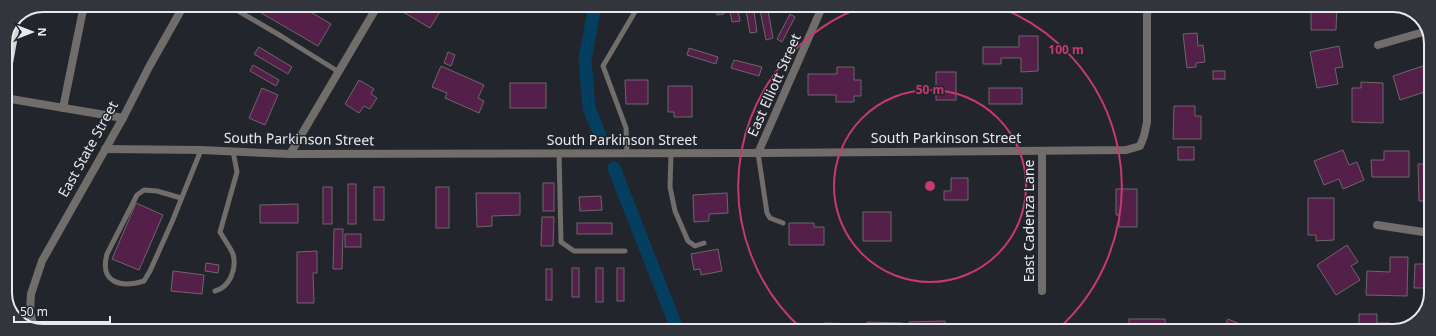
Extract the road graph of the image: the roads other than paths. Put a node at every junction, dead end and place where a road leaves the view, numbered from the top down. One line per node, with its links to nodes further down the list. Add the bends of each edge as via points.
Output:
1 (83, 12): 12 (street)
2 (180, 12): 13 (street, East State Street)
3 (240, 12): 10 (lane)
4 (374, 12): 10 (street)
5 (635, 12): 19 (lane, via 603,66 626,128)
6 (820, 12): 21 (street, East Elliott Street)
7 (1147, 12): 16 (street, South Parkinson Street, via 1147,122 1140,146 1126,150)
8 (1422, 32): 9 (street)
9 (1378, 46)
10 (339, 72): 22 (street)
11 (12, 99): 12 (street)
12 (63, 108): 13 (street)
13 (123, 118): 14 (street, East State Street)
14 (105, 149): 15 (street, South Parkinson Street); 31 (street, East State Street, via 42,261 31,294 30,312)
15 (201, 150): 17 (street, South Parkinson Street); 23 (lane)
16 (1042, 150): 21 (street, South Parkinson Street); 30 (street, East Cadenza Lane)
17 (233, 151): 22 (street, South Parkinson Street); 29 (lane, via 237,172 220,232 234,263 228,283)
18 (559, 153): 19 (street, South Parkinson Street); 22 (street, South Parkinson Street); 28 (lane, via 561,242 574,251)
19 (627, 153): 20 (street, South Parkinson Street)
20 (671, 153): 21 (street, South Parkinson Street); 27 (lane, via 670,188 675,211 688,240 695,246)
21 (758, 153): 24 (lane, via 767,214 770,218)
22 (290, 154)
23 (181, 198): 23 (lane, via 144,281 130,284 114,282 107,276 104,264 107,254 137,195 144,190)
24 (783, 223)
25 (1377, 225): 26 (street)
26 (1424, 232)
27 (704, 243)
28 (625, 251)
29 (215, 291)
30 (1042, 291)
31 (33, 322)

